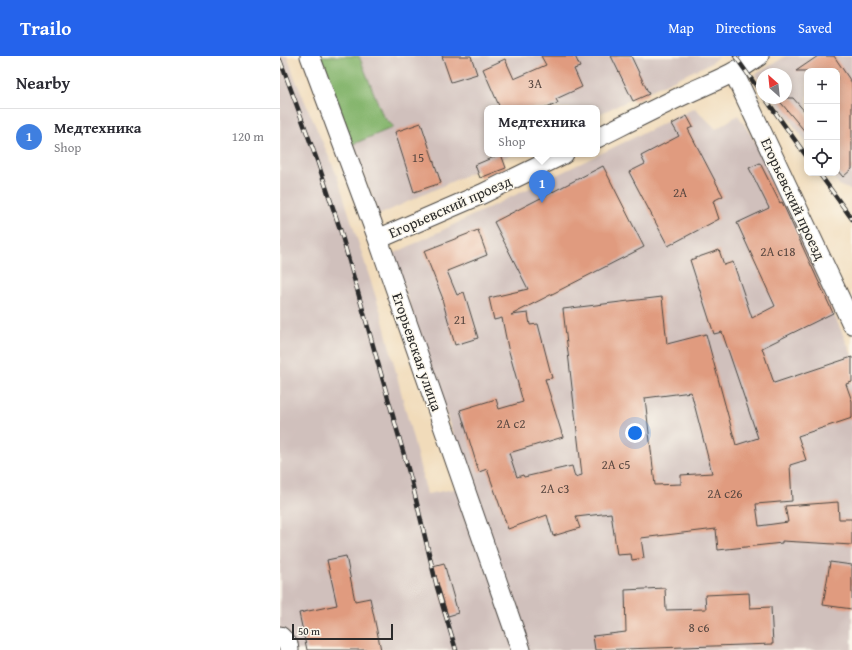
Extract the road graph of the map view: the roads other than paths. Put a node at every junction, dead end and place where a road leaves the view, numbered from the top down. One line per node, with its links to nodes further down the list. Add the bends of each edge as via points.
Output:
1 (310, 56): 6 (street, Егорьевская улица)
2 (759, 56): 3 (street)
3 (734, 73): 4 (street); 7 (street, Егорьевский проезд)
4 (600, 137)
5 (558, 157): 6 (street, Егорьевский проезд, via 482,194)
6 (378, 239): 10 (street, Егорьевская улица)
7 (852, 324)
8 (280, 636): 9 (street, via 288,644)
9 (289, 650)
10 (521, 650)

